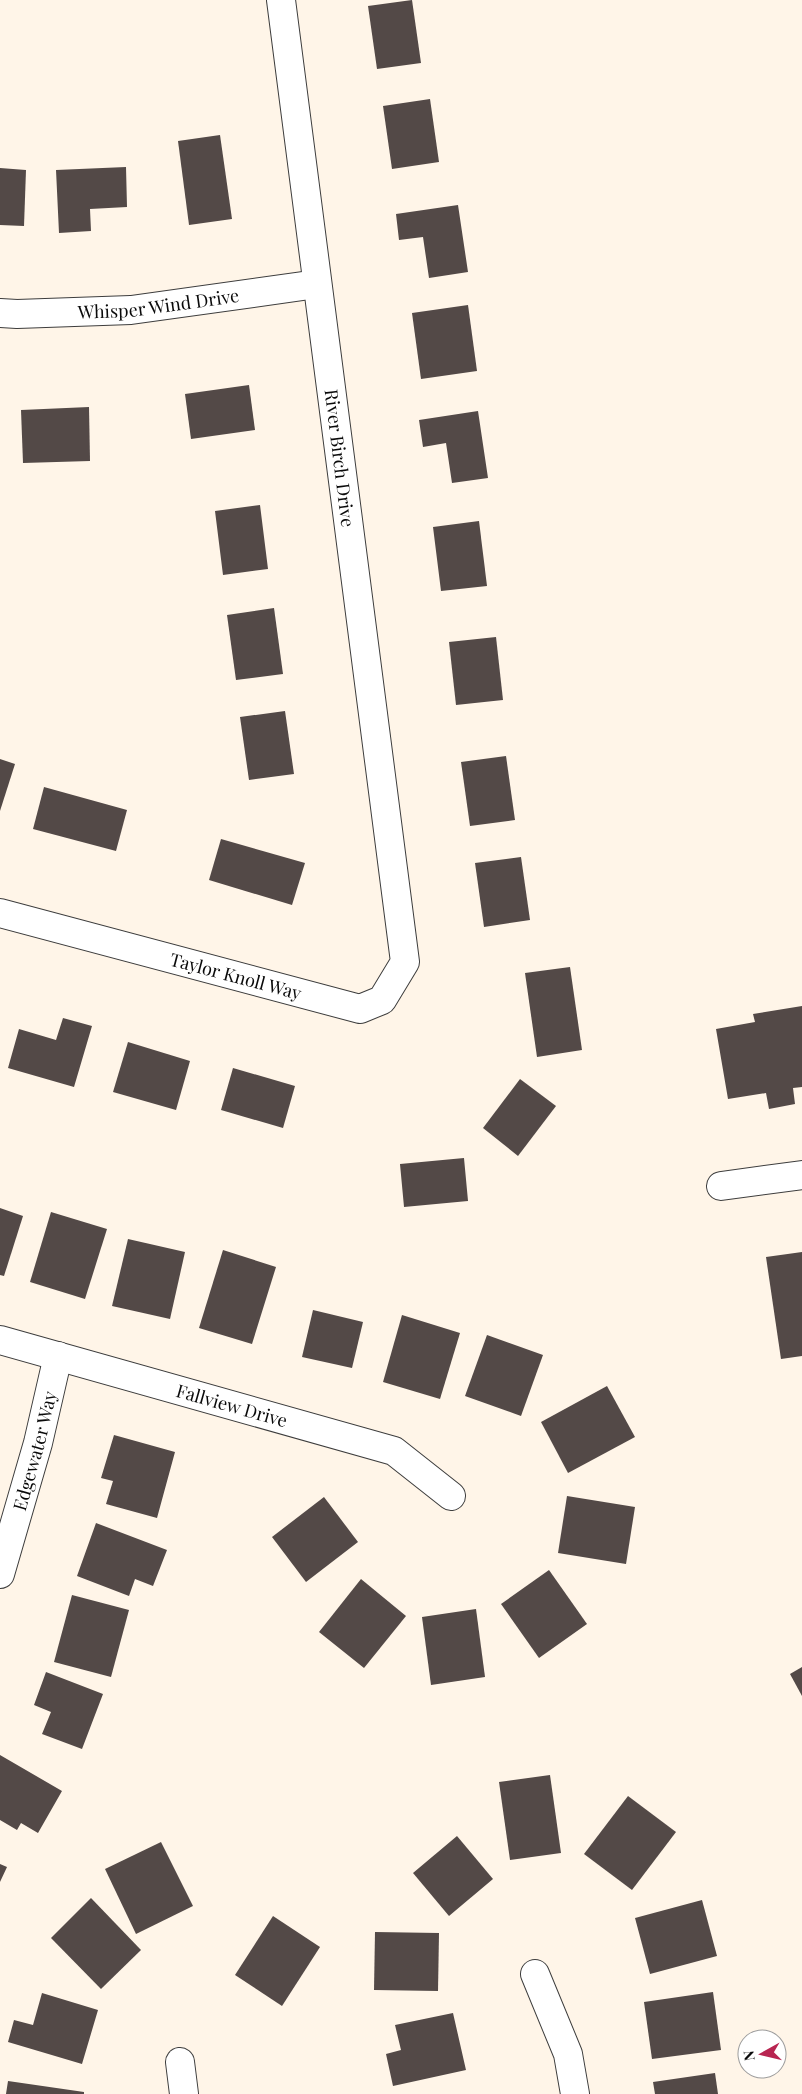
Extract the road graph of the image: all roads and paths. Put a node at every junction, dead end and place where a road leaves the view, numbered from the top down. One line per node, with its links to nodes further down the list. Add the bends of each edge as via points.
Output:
1 (281, 0): 2 (street, River Birch Drive)
2 (317, 284): 3 (street, Whisper Wind Drive, via 131,310); 5 (street, River Birch Drive)
3 (0, 313)
4 (0, 913): 5 (street, Taylor Knoll Way, via 360,1008 382,1000 405,962)
5 (400, 916)
6 (802, 1175): 7 (street)
7 (721, 1186)
8 (0, 1340): 9 (street, Fallview Drive)
9 (58, 1356): 10 (street, Fallview Drive, via 394,1451); 11 (street, Edgewater Way, via 38,1443)
10 (451, 1496)
11 (0, 1574)
12 (535, 1974): 15 (street, via 568,2054)
13 (180, 2062): 14 (street)
14 (184, 2094)
15 (575, 2094)

